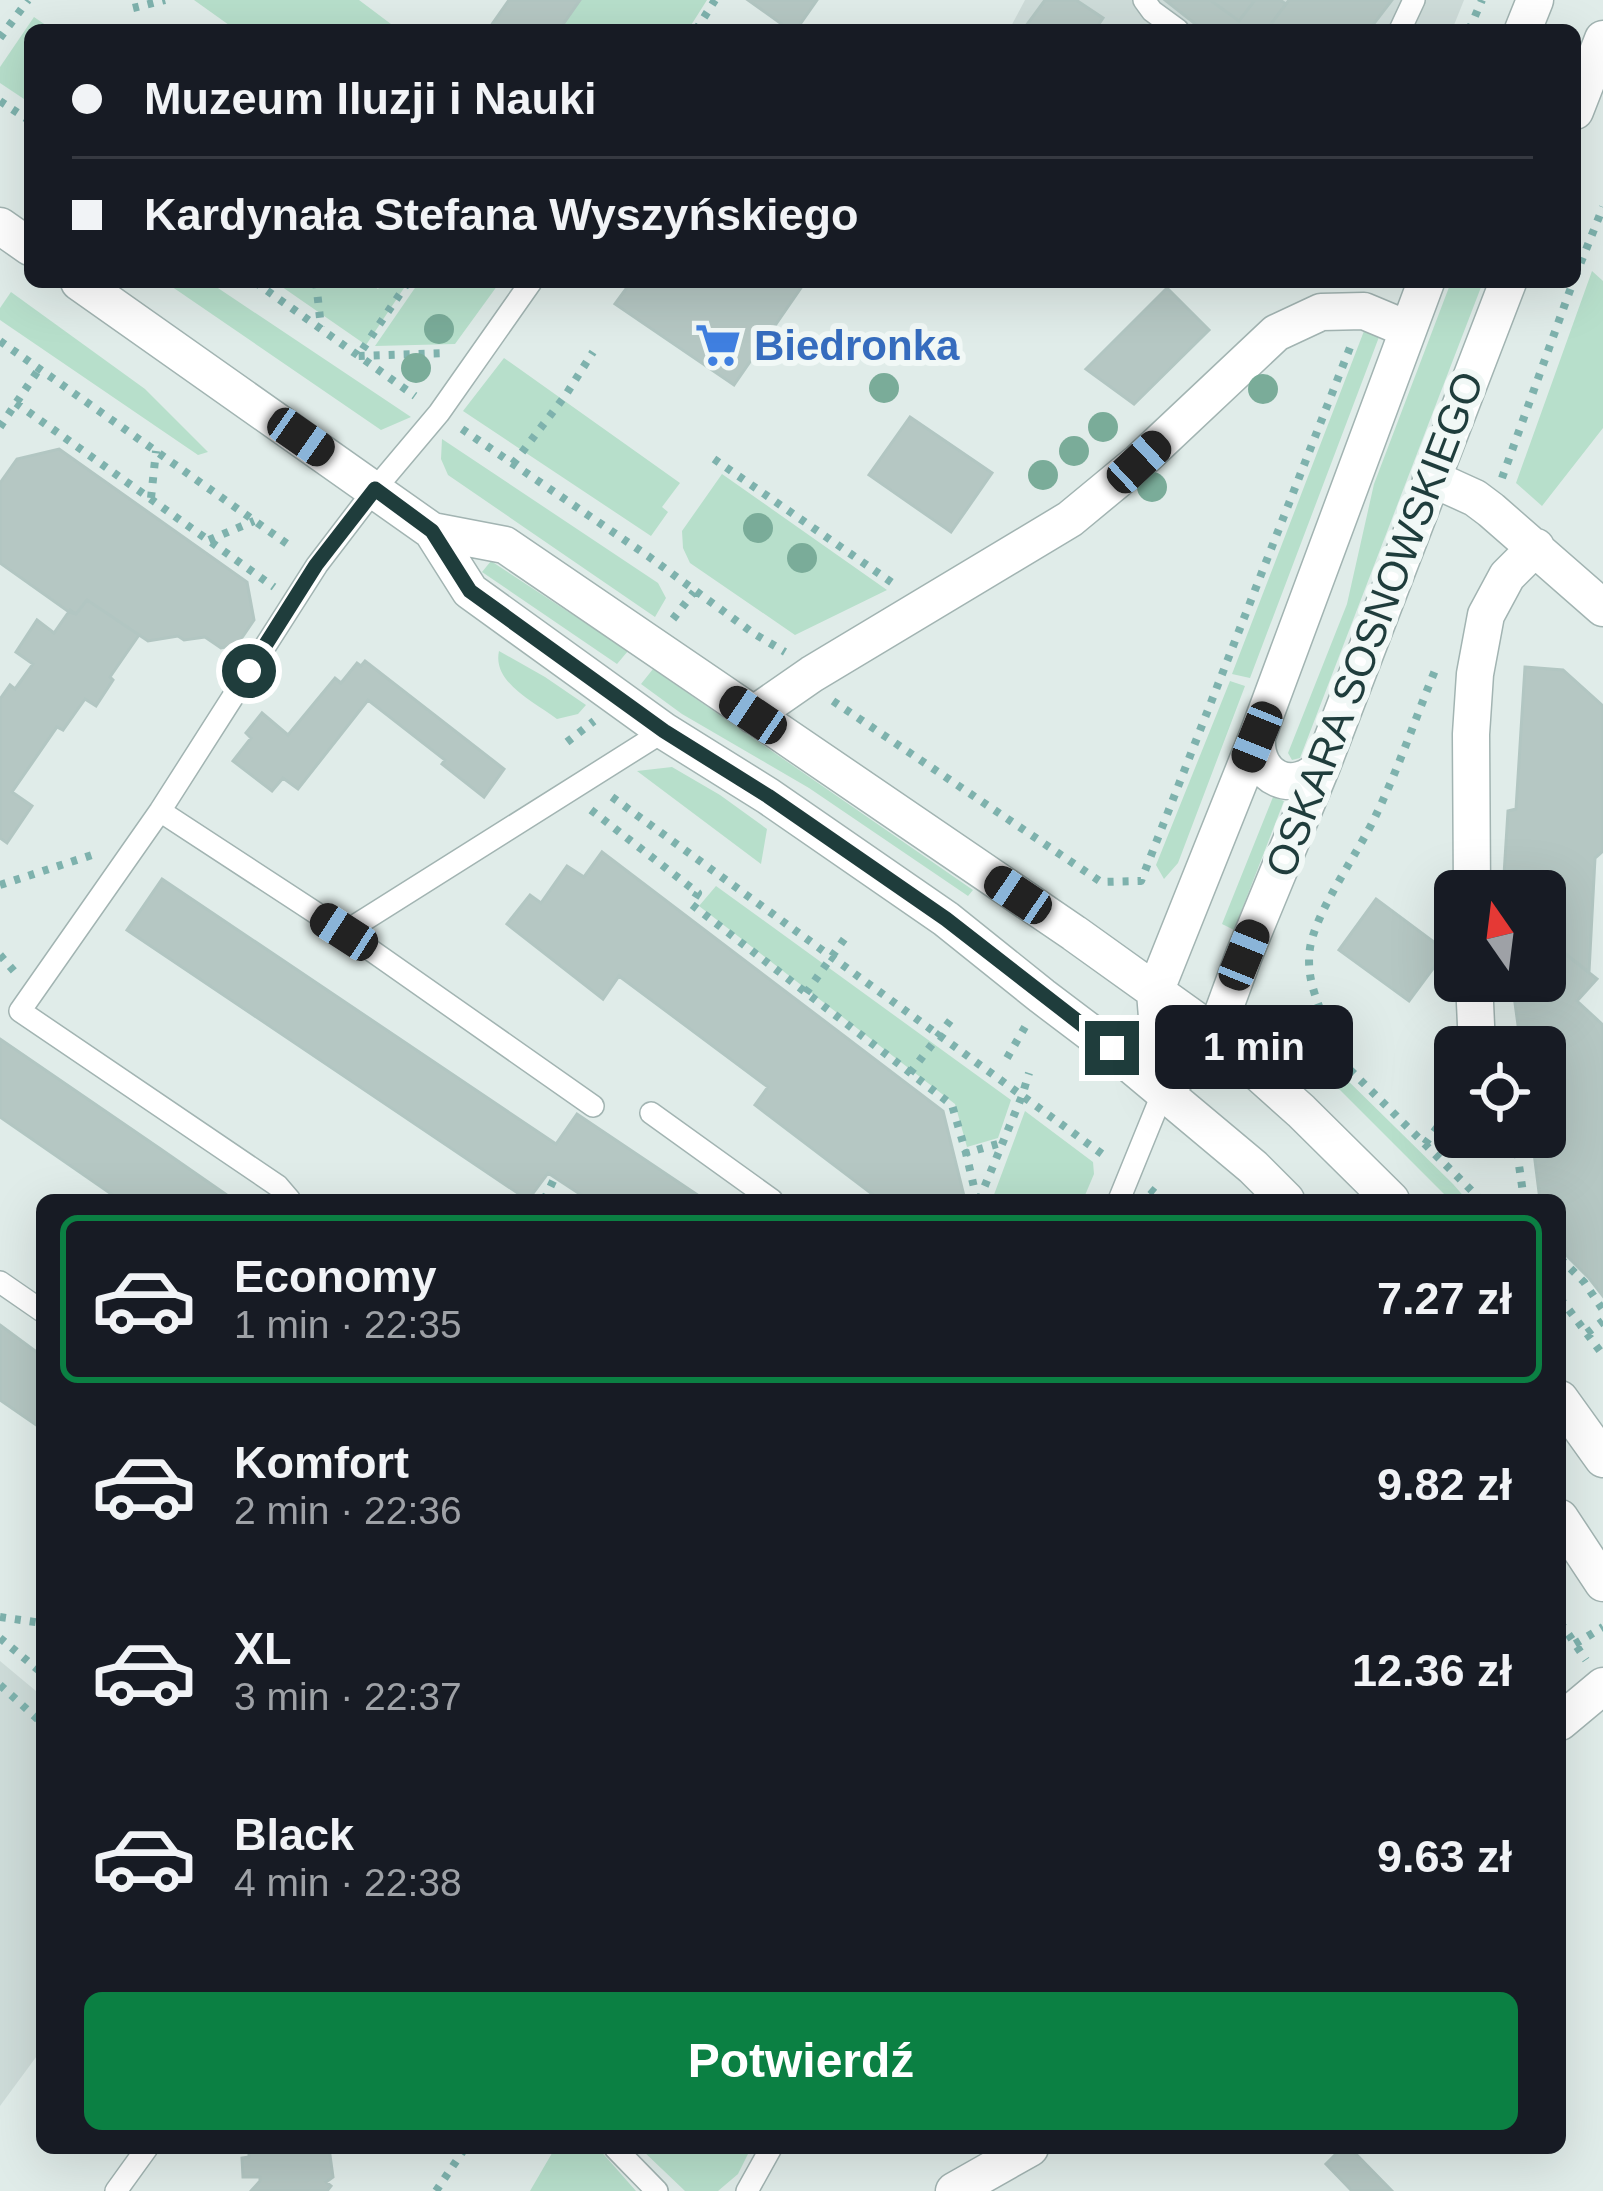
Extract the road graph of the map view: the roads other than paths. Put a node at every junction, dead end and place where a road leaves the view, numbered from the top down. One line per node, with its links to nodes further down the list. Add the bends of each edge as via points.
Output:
1 (1144, 0): 2 (lane)
2 (1170, 24)
3 (1603, 39): 4 (street)
4 (1581, 96)
5 (88, 288): 11 (street)
6 (527, 288): 11 (lane)
7 (1424, 288): 9 (street, OSKARA SOSNOWSKIEGO)
8 (1506, 288): 10 (street, OSKARA SOSNOWSKIEGO)
9 (1407, 329): 15 (street, via 1364,311 1322,312 1276,333 1070,519); 17 (street, OSKARA SOSNOWSKIEGO)
10 (1431, 478): 13 (street, via 1474,498); 18 (street, OSKARA SOSNOWSKIEGO)
11 (375, 489): 12 (street); 19 (lane, via 316,565)
12 (432, 531): 15 (street, via 506,545); 16 (street, via 470,591)
13 (1536, 547): 14 (street); 20 (street, via 1507,576 1486,615 1475,674)
14 (1603, 608)
15 (753, 715): 21 (street)
16 (664, 731): 22 (street); 23 (lane)
17 (1257, 737): 18 (street, via 1258,760 1273,776 1294,782); 24 (street, OSKARA SOSNOWSKIEGO)
18 (1322, 766): 25 (street, OSKARA SOSNOWSKIEGO)
19 (160, 811): 23 (lane); 29 (lane, via 20,1011)
20 (1472, 870)
21 (990, 876): 22 (street, via 997,898 991,910 970,922); 24 (street)
22 (946, 919): 26 (street)
23 (344, 932): 27 (lane)
24 (1155, 992): 25 (street); 26 (street)
25 (1214, 1034): 26 (street); 33 (street)
26 (1163, 1092): 31 (lane); 32 (street)
27 (593, 1106)
28 (651, 1113): 30 (lane)
29 (285, 1194)
30 (764, 1194)
31 (1121, 1194)
32 (1280, 1194)
33 (1385, 1194)
34 (0, 1282): 35 (lane)
35 (36, 1307)
36 (1566, 1408): 37 (street)
37 (1603, 1460)
38 (1566, 1527): 39 (street)
39 (1603, 1583)
40 (1603, 1686): 41 (street)
41 (1566, 1717)
42 (144, 2154): 46 (lane)
43 (621, 2154): 47 (lane)
44 (768, 2154): 48 (lane)
45 (1019, 2154): 49 (street)
46 (116, 2191)
47 (657, 2191)
48 (747, 2191)
49 (953, 2191)

